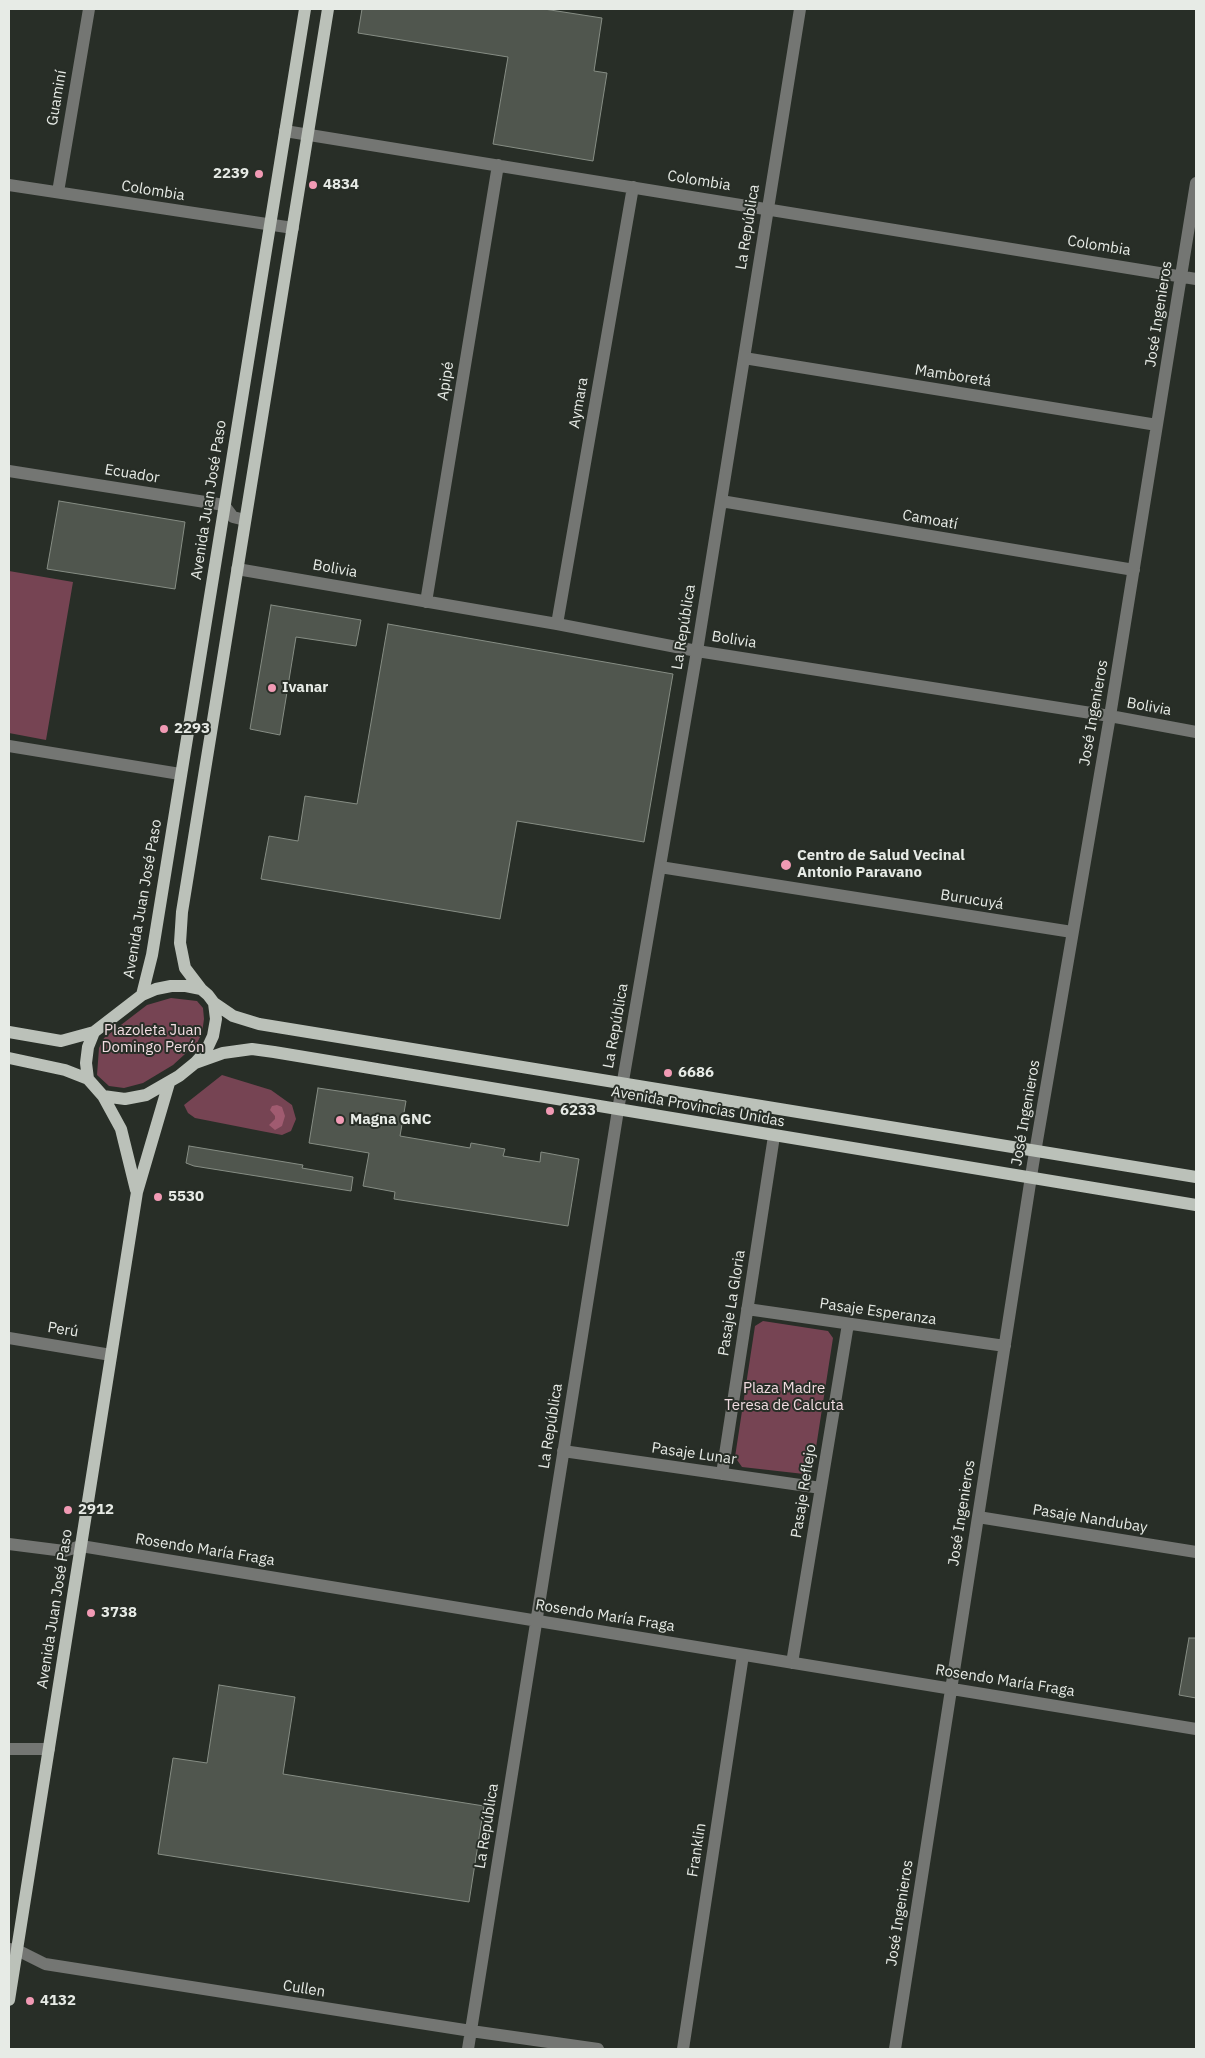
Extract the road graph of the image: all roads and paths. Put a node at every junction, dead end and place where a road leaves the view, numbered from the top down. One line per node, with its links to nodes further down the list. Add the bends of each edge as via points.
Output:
1 (89, 9): 11 (street, Guaminí)
2 (305, 9): 5 (main road, Avenida Juan José Paso)
3 (328, 9): 6 (main road)
4 (800, 9): 12 (street, La República)
5 (286, 131): 6 (street, Colombia); 13 (main road, Avenida Juan José Paso)
6 (308, 134): 7 (street, Colombia); 14 (main road)
7 (498, 165): 10 (street, Colombia); 25 (street, Apipé)
8 (1196, 183): 15 (street, José Ingenieros)
9 (9, 185): 11 (street, Colombia)
10 (633, 187): 12 (street, Colombia); 26 (street, Aymara)
11 (58, 192): 13 (street, Colombia)
12 (768, 209): 15 (street, Colombia); 17 (street, La República)
13 (270, 225): 14 (street, Colombia); 21 (main road, Avenida Juan José Paso)
14 (293, 228): 22 (main road)
15 (1181, 276): 16 (street, Colombia); 18 (street, José Ingenieros)
16 (1196, 279)
17 (744, 358): 18 (street, Mamboretá); 20 (street, La República)
18 (1157, 426): 24 (street, José Ingenieros)
19 (9, 471): 21 (street, Ecuador)
20 (721, 501): 24 (street, Camoatí); 27 (street, La República)
21 (224, 505): 22 (street, Ecuador, via 233,517); 31 (main road, Avenida Juan José Paso)
22 (245, 520): 23 (main road)
23 (237, 569): 25 (street, Bolivia); 34 (main road, via 182,912 180,943 185,968)
24 (1134, 570): 28 (street, José Ingenieros)
25 (426, 602): 26 (street, Bolivia)
26 (557, 624): 27 (street, Bolivia)
27 (697, 651): 28 (street, Bolivia); 32 (street, La República)
28 (1110, 716): 29 (street, Bolivia); 33 (street, José Ingenieros)
29 (1196, 732)
30 (9, 746): 31 (street)
31 (180, 774): 35 (main road, Avenida Juan José Paso, via 152,955)
32 (660, 867): 33 (street, Burucuyá); 42 (street, La República)
33 (1072, 932): 47 (street, José Ingenieros)
34 (201, 989): 35 (main road, via 171,986); 36 (main road)
35 (142, 995): 38 (main road)
36 (214, 1003): 40 (main road, via 213,1036); 42 (main road, Avenida Provincias Unidas, via 233,1016 259,1024)
37 (9, 1032): 38 (main road, via 62,1041)
38 (94, 1032): 41 (main road, via 88,1047)
39 (9, 1058): 41 (main road, via 65,1070)
40 (195, 1063): 43 (main road); 45 (main road, Avenida Provincias Unidas, via 223,1053 252,1049)
41 (88, 1079): 44 (main road)
42 (622, 1082): 45 (street, La República); 47 (main road, Avenida Provincias Unidas)
43 (169, 1083): 44 (main road, via 146,1095 124,1099); 50 (main road, Avenida Juan José Paso)
44 (103, 1096): 50 (main road, Avenida Juan José Paso, via 121,1129)
45 (618, 1110): 46 (main road, Avenida Provincias Unidas); 57 (street, La República)
46 (774, 1136): 48 (main road, Avenida Provincias Unidas); 52 (street, Pasaje La Gloria)
47 (1037, 1150): 48 (street, José Ingenieros); 49 (main road, Avenida Provincias Unidas)
48 (1032, 1177): 51 (main road, Avenida Provincias Unidas); 55 (street, José Ingenieros)
49 (1196, 1177)
50 (137, 1192): 56 (main road, Avenida Juan José Paso)
51 (1196, 1205)
52 (747, 1309): 53 (street, Pasaje Esperanza); 58 (street, Pasaje La Gloria)
53 (848, 1324): 55 (street, Pasaje Esperanza); 59 (street, Pasaje Reflejo)
54 (9, 1338): 56 (street, Perú)
55 (1005, 1346): 60 (street, José Ingenieros)
56 (111, 1355): 62 (main road, Avenida Juan José Paso)
57 (563, 1451): 58 (street, Pasaje Lunar); 64 (street, La República)
58 (722, 1474): 59 (street, Pasaje Lunar)
59 (821, 1488): 66 (street, Pasaje Reflejo)
60 (978, 1517): 63 (street, Pasaje Nandubay); 67 (street, José Ingenieros)
61 (9, 1544): 62 (street, Rosendo María Fraga, via 64,1551)
62 (81, 1546): 64 (street, Rosendo María Fraga); 70 (main road, Avenida Juan José Paso)
63 (1196, 1552)
64 (536, 1621): 65 (street, Rosendo María Fraga); 73 (street, La República)
65 (743, 1655): 66 (street, Rosendo María Fraga); 76 (street, Franklin)
66 (792, 1663): 67 (street, Rosendo María Fraga)
67 (951, 1689): 68 (street, Rosendo María Fraga); 77 (street, José Ingenieros)
68 (1196, 1730)
69 (9, 1749): 70 (street)
70 (49, 1749): 71 (main road, Avenida Juan José Paso)
71 (13, 1950): 72 (main road, Avenida Juan José Paso); 73 (street, Cullen, via 45,1964)
72 (9, 2000)
73 (471, 2031): 74 (street, La República); 75 (street, Cullen)
74 (468, 2049)
75 (598, 2049)
76 (683, 2049)
77 (895, 2049)

